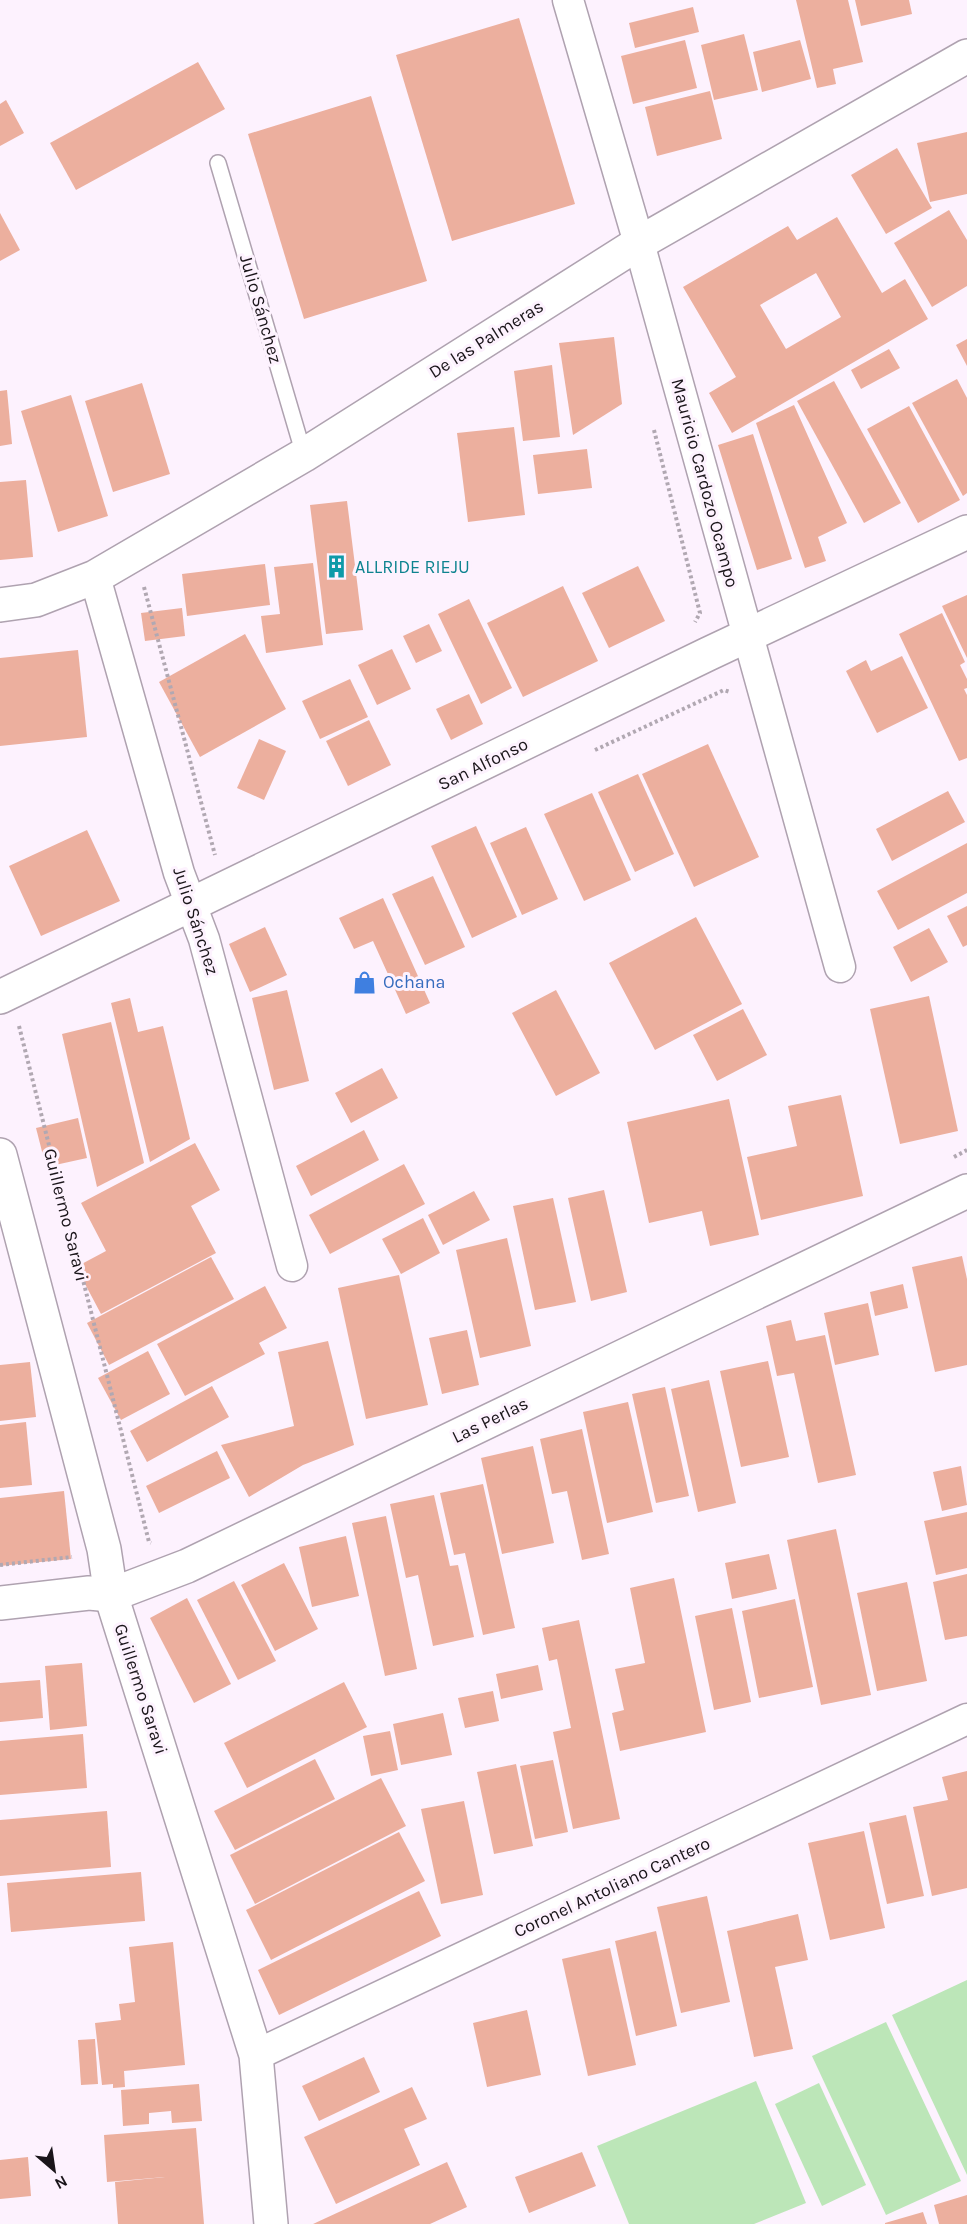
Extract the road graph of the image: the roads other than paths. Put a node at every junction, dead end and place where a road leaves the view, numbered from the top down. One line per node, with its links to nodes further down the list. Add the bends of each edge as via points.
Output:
1 (568, 0): 4 (street, Mauricio Cardozo Ocampo)
2 (967, 56): 4 (street, De las Palmeras)
3 (218, 163): 5 (lane, Julio Sánchez)
4 (639, 243): 5 (street, De las Palmeras); 9 (street, Mauricio Cardozo Ocampo)
5 (304, 454): 7 (street, De las Palmeras)
6 (967, 532): 9 (street, San Alfonso)
7 (95, 577): 8 (street, De las Palmeras, via 36,600); 10 (street, Julio Sánchez, via 179,873)
8 (0, 605)
9 (747, 636): 10 (street, San Alfonso); 11 (street, Mauricio Cardozo Ocampo)
10 (193, 905): 12 (street, San Alfonso); 15 (street, Julio Sánchez)
11 (840, 967)
12 (0, 997)
13 (0, 1155): 16 (street, Guillermo Saravi, via 104,1549)
14 (967, 1191): 16 (street, Las Perlas, via 187,1566)
15 (292, 1266)
16 (111, 1595): 17 (street, Las Perlas, via 89,1593); 19 (street, Guillermo Saravi)
17 (0, 1603)
18 (967, 1719): 19 (street, Coronel Antoliano Cantero)
19 (256, 2055): 20 (street, Guillermo Saravi)
20 (271, 2224)

